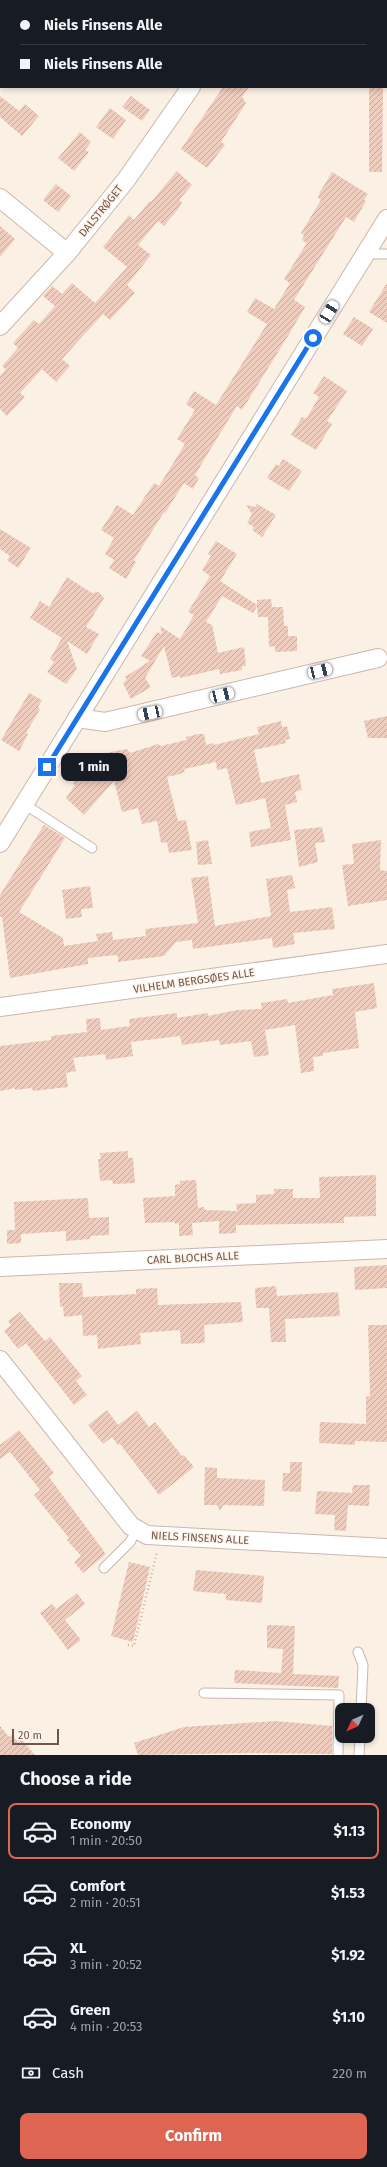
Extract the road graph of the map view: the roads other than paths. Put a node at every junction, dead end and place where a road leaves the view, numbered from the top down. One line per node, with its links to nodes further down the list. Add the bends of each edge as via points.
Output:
1 (190, 88): 4 (street, DALSTRØGET, via 126,180)
2 (0, 198): 4 (street)
3 (386, 221): 5 (street)
4 (67, 253): 7 (street, DALSTRØGET)
5 (365, 254): 6 (lane); 9 (street)
6 (387, 254)
7 (0, 326)
8 (378, 658): 9 (street, via 105,722)
9 (77, 718): 10 (street)
10 (24, 804): 11 (street); 12 (lane)
11 (0, 843)
12 (92, 848)
13 (387, 954): 14 (street, VILHELM BERGSØES ALLE)
14 (0, 1007)
15 (387, 1249): 16 (street, CARL BLOCHS ALLE)
16 (0, 1267)
17 (0, 1360): 18 (street, NIELS FINSENS ALLE, via 131,1526)
18 (137, 1530): 19 (street, NIELS FINSENS ALLE, via 147,1535 158,1536); 20 (lane, via 130,1542)
19 (387, 1548)
20 (104, 1568)
21 (358, 1652): 23 (lane, via 363,1665)
22 (204, 1693): 25 (lane, via 339,1695)
23 (361, 1703)
24 (360, 1743): 26 (lane)
25 (338, 1755)
26 (359, 1755)

